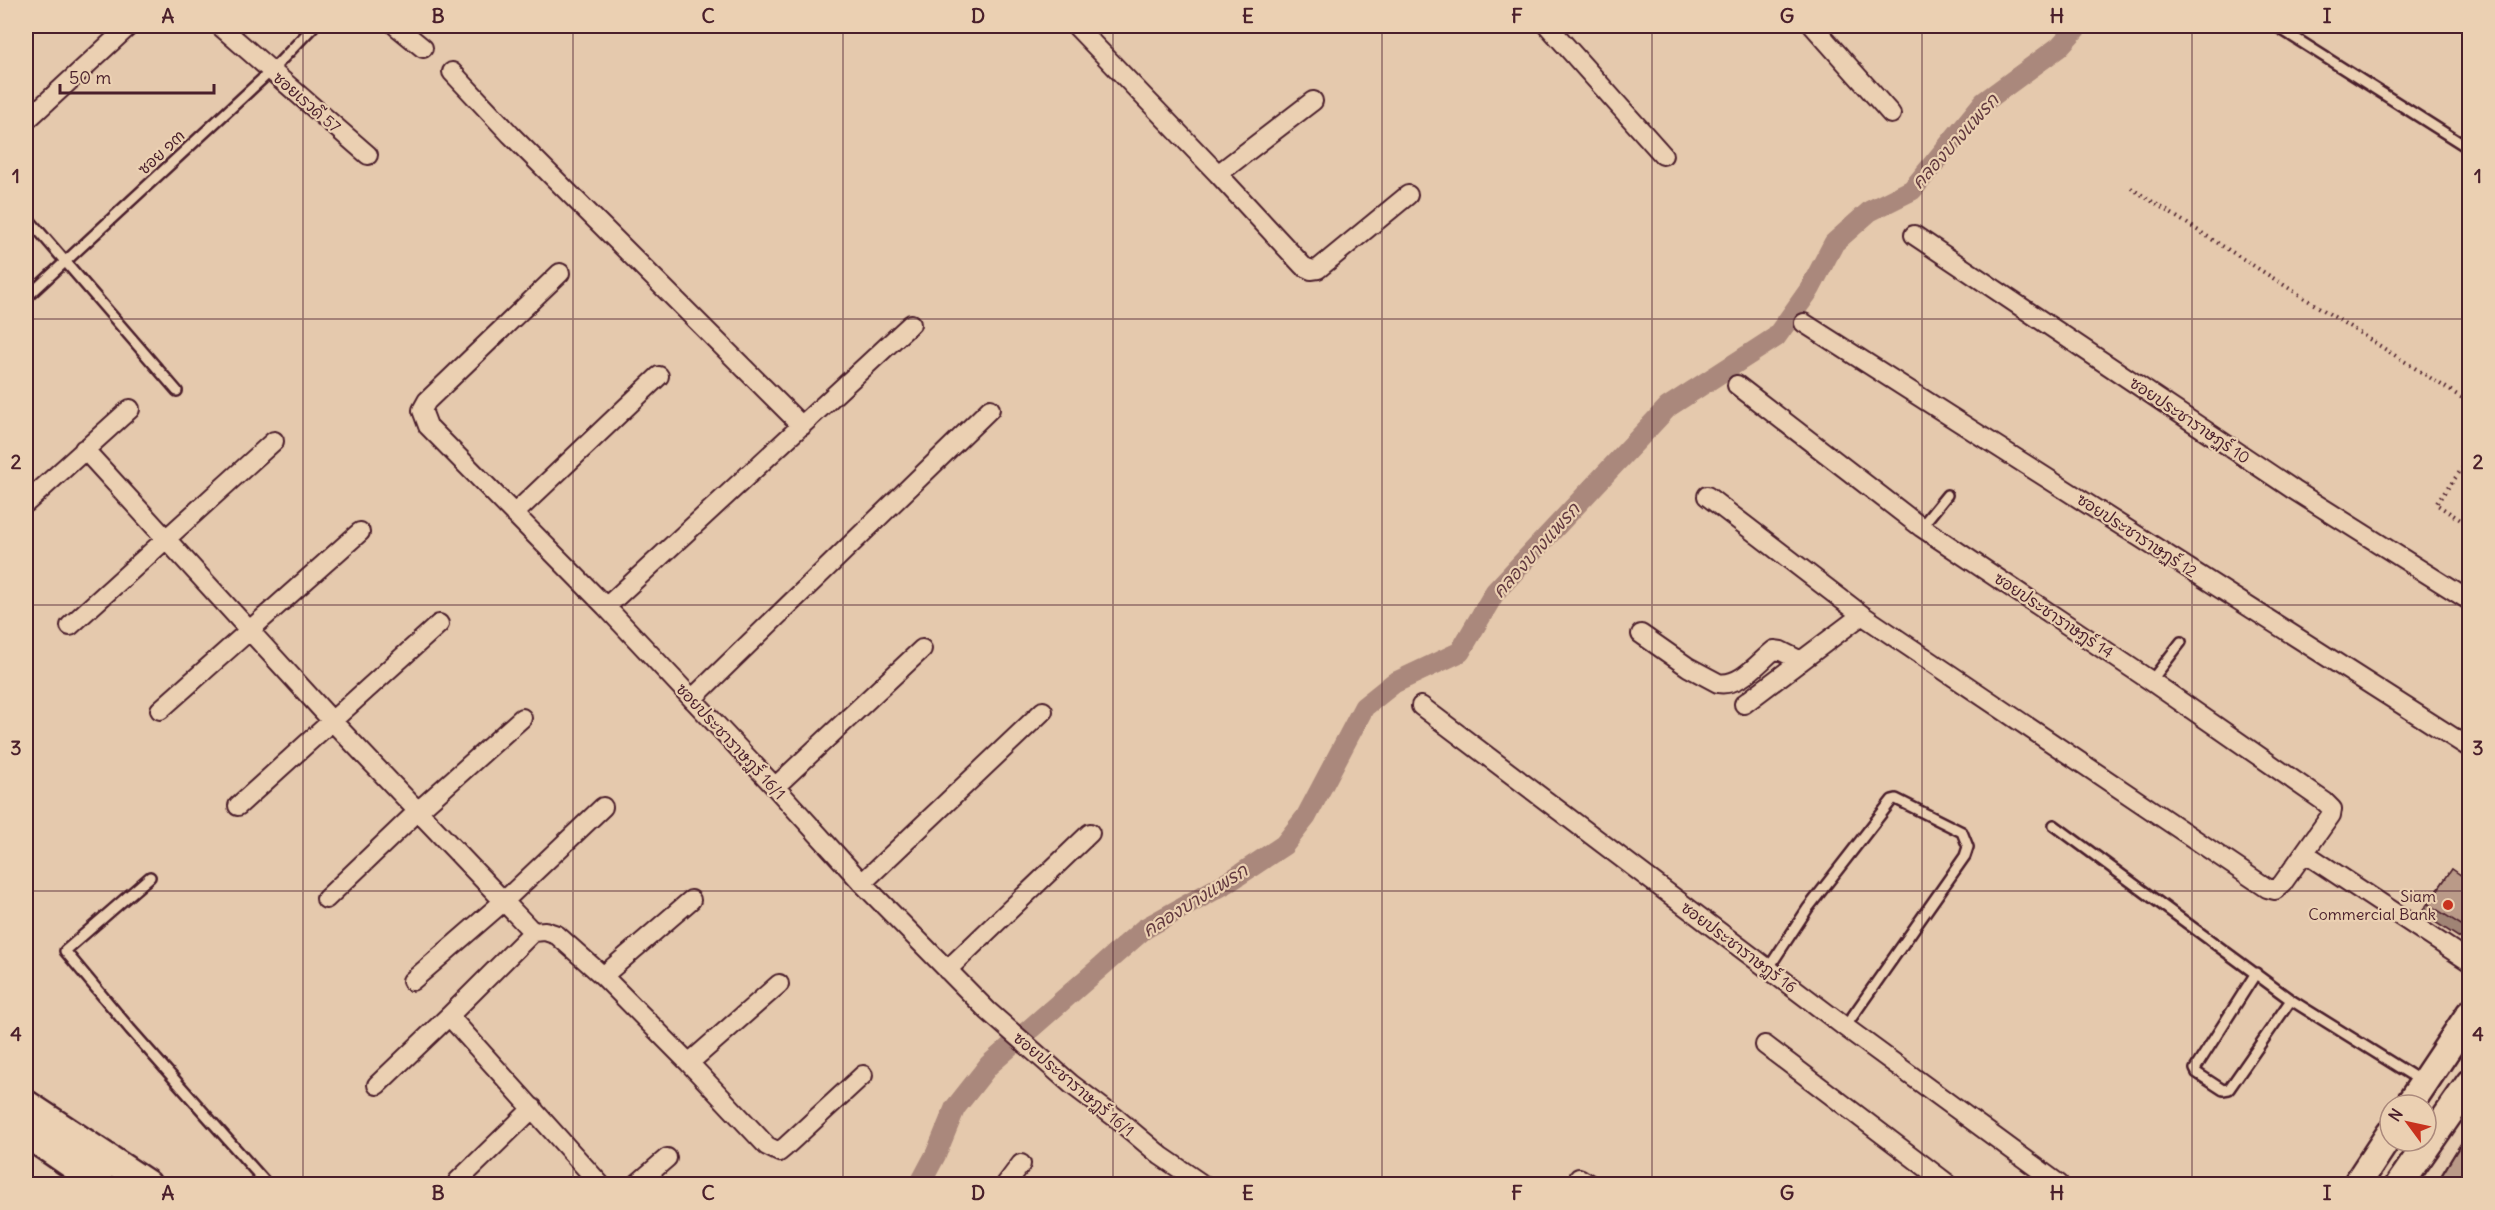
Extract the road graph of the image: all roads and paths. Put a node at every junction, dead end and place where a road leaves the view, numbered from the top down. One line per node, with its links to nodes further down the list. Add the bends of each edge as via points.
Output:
1 (129, 26): 14 (street)
2 (220, 26): 10 (street, ซอยเรวดี 57)
3 (314, 26): 10 (lane, ซอย ๑๓)
4 (396, 26): 9 (street)
5 (1076, 26): 18 (street)
6 (1548, 26): 17 (street)
7 (1813, 26): 13 (street)
8 (2276, 26): 15 (lane)
9 (423, 48)
10 (272, 70): 16 (street, ซอยเรวดี 57); 23 (lane, ซอย ๑๓)
11 (452, 72): 34 (street)
12 (1313, 101): 18 (street)
13 (1891, 114)
14 (26, 121)
15 (2469, 149)
16 (368, 155)
17 (1663, 155)
18 (1218, 174): 20 (street, via 1311,270 1318,269)
19 (2132, 188): 31 (path)
20 (1408, 195)
21 (26, 216): 23 (lane)
22 (1914, 235): 46 (street, ซอยประชาราษฏร์ 10, via 2294,490)
23 (64, 262): 25 (lane, ซอย ๑๓); 30 (lane)
24 (560, 273): 41 (street, ซอยประชาราษฎร์ 16/1, via 422,410 428,426)
25 (26, 298)
26 (1804, 323): 64 (street, ซอยประชาราษฏร์ 12)
27 (911, 324): 34 (street)
28 (659, 376): 41 (street)
29 (1737, 385): 42 (street, ซอยประชาราษฏร์ 14)
30 (177, 391)
31 (2469, 403)
32 (130, 409): 36 (street)
33 (990, 409): 57 (street)
34 (802, 426): 47 (street)
35 (274, 441): 45 (street)
36 (84, 449): 40 (street); 45 (street)
37 (2469, 458): 43 (path, via 2436,504)
38 (1947, 495): 42 (lane)
39 (1707, 496): 48 (street)
40 (26, 503)
41 (514, 514): 47 (street, ซอยประชาราษฎร์ 16/1)
42 (1922, 526): 56 (street, ซอยประชาราษฏร์ 14)
43 (2469, 526)
44 (360, 532): 51 (street)
45 (167, 538): 50 (street); 51 (street)
46 (2469, 601)
47 (606, 607): 57 (street, ซอยประชาราษฎร์ 16/1)
48 (1862, 615): 55 (street); 71 (street, ซอยประชาราษฏร์ 14, via 2267,888 2275,890 2282,884)
49 (439, 624): 63 (street)
50 (70, 626)
51 (250, 629): 60 (street); 63 (street)
52 (1641, 634): 55 (street, via 1718,683 1739,679 1774,650)
53 (2181, 642): 56 (lane)
54 (922, 650): 65 (street)
55 (1801, 661): 58 (street)
56 (2151, 681): 71 (street, ซอยประชาราษฏร์ 14, via 2332,809)
57 (692, 699): 65 (street, ซอยประชาราษฎร์ 16/1)
58 (1744, 704)
59 (1421, 706): 79 (street, ซอยประชาราษฎร์ 16)
60 (160, 710)
61 (1043, 711): 73 (street)
62 (522, 718): 68 (street)
63 (333, 722): 66 (street); 68 (street)
64 (2469, 748)
65 (775, 787): 73 (street, ซอยประชาราษฎร์ 16/1)
66 (238, 806)
67 (603, 807): 76 (street)
68 (418, 810): 74 (street); 76 (street)
69 (2054, 825): 81 (lane)
70 (1090, 833): 80 (street)
71 (2306, 854): 78 (street)
72 (150, 877): 105 (lane, via 65,951)
73 (861, 883): 80 (street, ซอยประชาราษฎร์ 16/1)
74 (326, 899)
75 (692, 900): 82 (street)
76 (502, 902): 77 (street); 83 (street)
77 (533, 932): 82 (street, via 557,935); 87 (street)
78 (2469, 962)
79 (1768, 969): 88 (street, ซอยประชาราษฎร์ 16); 88 (lane, via 1808,908 1892,800 1962,832 1968,847 1965,856)
80 (947, 970): 109 (street, ซอยประชาราษฎร์ 16/1, via 1029,1048)
81 (2256, 973): 85 (lane); 85 (lane, via 2195,1069 2197,1073 2223,1090 2229,1089)
82 (603, 976): 90 (street)
83 (412, 981)
84 (778, 984): 90 (street)
85 (2291, 1000): 94 (lane)
86 (2469, 1014): 95 (main road)
87 (449, 1016): 93 (street); 97 (street)
88 (1845, 1028): 111 (street, ซอยประชาราษฎร์ 16)
89 (1765, 1046): 110 (street)
90 (689, 1063): 91 (street, via 767,1146 779,1152)
91 (863, 1075)
92 (2469, 1083): 113 (main road)
93 (376, 1085)
94 (2415, 1093)
95 (2417, 1093)
96 (26, 1104): 104 (main road)
97 (532, 1108): 102 (street); 106 (street)
98 (26, 1133): 103 (main road)
99 (2378, 1152): 112 (main road)
100 (667, 1158): 107 (street)
101 (1021, 1164): 108 (street)
102 (458, 1181)
103 (100, 1185)
104 (147, 1185)
105 (267, 1185)
106 (600, 1185)
107 (637, 1185)
108 (1006, 1185)
109 (1202, 1185)
110 (1948, 1185)
111 (2059, 1185)
112 (2356, 1185)
113 (2400, 1185)

